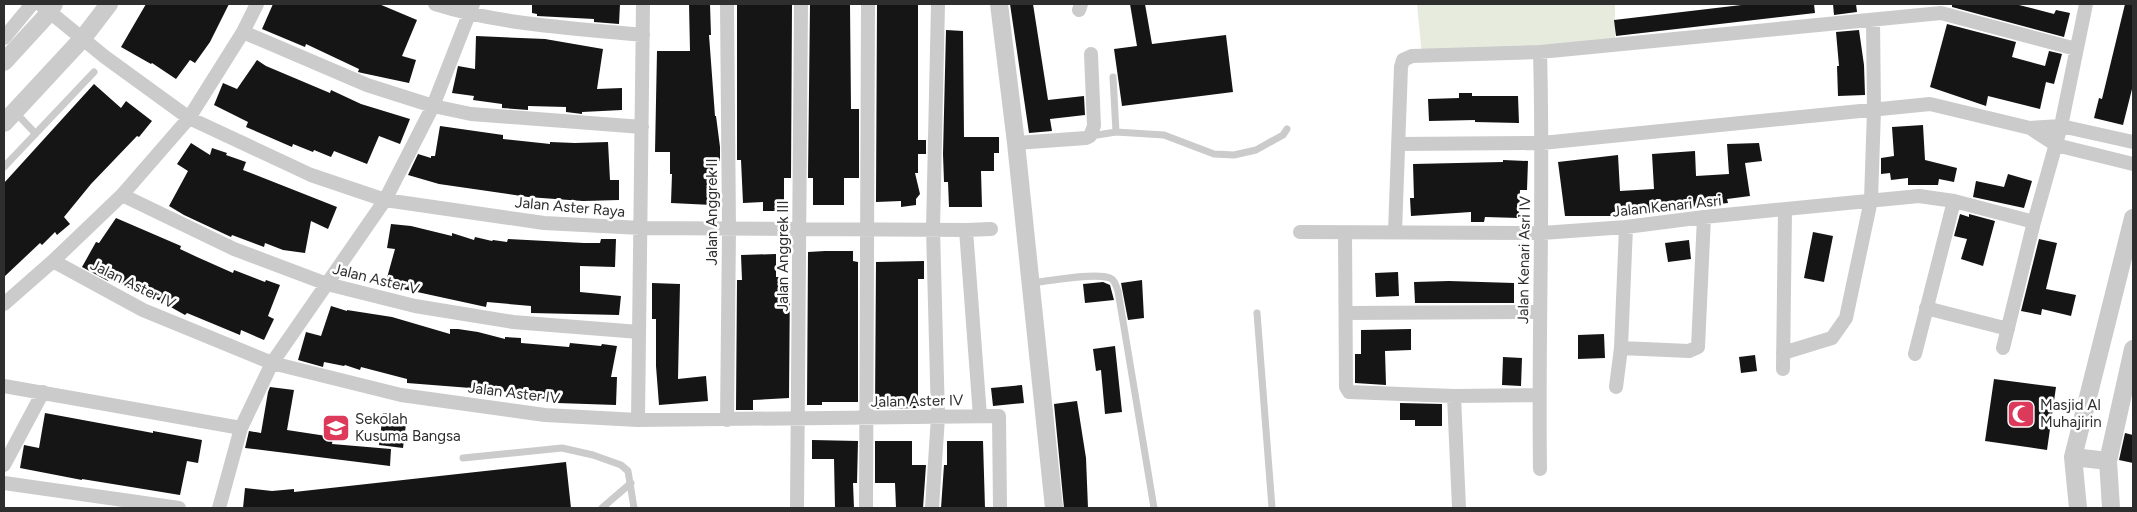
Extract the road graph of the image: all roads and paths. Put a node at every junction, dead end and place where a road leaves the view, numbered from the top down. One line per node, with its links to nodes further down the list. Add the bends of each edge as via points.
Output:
1 (32, 4): 17 (street)
2 (108, 4): 18 (street)
3 (257, 4): 15 (street)
4 (435, 4): 13 (street)
5 (643, 4): 16 (street)
6 (727, 4): 53 (street, Jalan Anggrek II)
7 (801, 4): 56 (street, Jalan Anggrek III)
8 (868, 4): 57 (street)
9 (938, 4): 54 (street)
10 (999, 4): 37 (street)
11 (2086, 4): 19 (street)
12 (47, 7): 18 (street, Jalan Aster Raya); 22 (street)
13 (471, 9): 16 (street, via 516,22); 25 (street)
14 (1873, 20): 19 (street, via 1941,13); 20 (street); 26 (street)
15 (243, 32): 25 (street, via 367,85); 28 (street)
16 (643, 35): 30 (street)
17 (4, 38)
18 (83, 38): 27 (street); 28 (street, Jalan Aster Raya)
19 (2076, 49): 29 (street)
20 (1540, 52): 38 (street, Jalan Kenari Asri IV); 39 (street, via 1412,56 1403,60)
21 (1091, 54): 35 (street, via 1094,126)
22 (4, 62)
23 (94, 72): 34 (lane)
24 (1113, 77): 33 (lane)
25 (433, 106): 30 (street, via 471,114); 44 (street)
26 (1874, 110): 31 (street, via 1930,104); 38 (street); 45 (street)
27 (10, 118): 34 (lane)
28 (189, 118): 43 (street); 44 (street, Jalan Aster Raya, via 311,175)
29 (2061, 126): 31 (street); 36 (street); 40 (street)
30 (642, 127): 51 (street)
31 (2030, 128): 40 (street)
32 (1287, 129): 33 (lane, via 1283,135 1256,150 1234,155 1214,154 1164,135)
33 (1116, 132): 35 (lane)
34 (35, 133): 42 (lane)
35 (1090, 136): 37 (street)
36 (2133, 142)
37 (1016, 143): 65 (street)
38 (1542, 143): 39 (street); 62 (street, Jalan Kenari Asri IV)
39 (1398, 144): 61 (street)
40 (2056, 145): 41 (street); 50 (street)
41 (2133, 164)
42 (4, 167)
43 (122, 195): 63 (street); 64 (street, Jalan Aster V, via 234,249)
44 (385, 200): 51 (street, Jalan Aster Raya, via 544,223); 64 (street)
45 (1871, 200): 46 (street, Jalan Kenari Asri, via 1919,196); 47 (street, Jalan Kenari Asri); 76 (street, via 1846,318 1832,338)
46 (1954, 201): 50 (street, Jalan Kenari Asri); 67 (street)
47 (1785, 210): 48 (street, Jalan Kenari Asri); 76 (street)
48 (1704, 217): 52 (street, Jalan Kenari Asri); 73 (street, via 1698,347 1689,351)
49 (2133, 218): 92 (street)
50 (2034, 222): 71 (street)
51 (641, 228): 53 (street, Jalan Aster Raya); 72 (street)
52 (1626, 228): 62 (street, Jalan Kenari Asri); 73 (street)
53 (729, 229): 56 (street, Jalan Aster Raya); 90 (street, Jalan Anggrek II)
54 (933, 229): 57 (street, Jalan Aster Raya); 58 (street, Jalan Aster Raya); 86 (street)
55 (991, 229): 58 (street, Jalan Aster Raya)
56 (799, 230): 57 (street, Jalan Aster Raya); 88 (street, Jalan Anggrek III)
57 (867, 230): 87 (street)
58 (966, 230): 85 (street)
59 (1300, 232): 60 (street, Jalan Kenari Asri)
60 (1346, 232): 61 (street, Jalan Kenari Asri); 70 (street)
61 (1394, 232): 62 (street, Jalan Kenari Asri)
62 (1542, 233): 68 (street, Jalan Kenari Asri IV)
63 (53, 261): 66 (street); 78 (street, Jalan Aster IV, via 143,310)
64 (327, 284): 72 (street, Jalan Aster V, via 415,306 513,322); 78 (street)
65 (1029, 284): 107 (street); 108 (lane, via 1090,277 1114,281)
66 (4, 304)
67 (1926, 308): 71 (street); 77 (street)
68 (1538, 312): 70 (street); 83 (street, Jalan Kenari Asri IV)
69 (1257, 313): 109 (lane)
70 (1346, 313): 84 (street, via 1346,387 1349,392)
71 (2008, 329): 74 (street)
72 (639, 332): 89 (street)
73 (1621, 348): 81 (street)
74 (2003, 348)
75 (2133, 349): 94 (street)
76 (1783, 353): 79 (street)
77 (1914, 354)
78 (272, 363): 89 (street, Jalan Aster IV, via 401,395 545,415); 91 (street)
79 (1783, 369)
80 (4, 386): 82 (street)
81 (1616, 386)
82 (43, 392): 91 (street); 95 (street)
83 (1539, 395): 84 (street); 96 (street, Jalan Kenari Asri IV)
84 (1454, 396): 110 (street)
85 (980, 416): 86 (street, Jalan Aster IV); 106 (street, Jalan Aster IV, via 999,416)
86 (938, 417): 87 (street, Jalan Aster IV); 105 (street)
87 (866, 418): 88 (street, Jalan Aster IV); 104 (street)
88 (798, 419): 90 (street, Jalan Aster IV); 103 (street, Jalan Anggrek III)
89 (638, 420): 90 (street, Jalan Aster IV)
90 (727, 420)
91 (241, 428): 100 (street)
92 (2073, 457): 94 (street); 111 (street)
93 (464, 458): 98 (lane, via 562,448 621,465 628,471)
94 (2108, 461): 112 (street)
95 (4, 465)
96 (1540, 469)
97 (4, 483): 99 (street)
98 (631, 483): 101 (lane); 102 (lane)
99 (179, 508)
100 (219, 508)
101 (602, 508)
102 (634, 508)
103 (797, 508)
104 (866, 508)
105 (932, 508)
106 (1000, 508)
107 (1054, 508)
108 (1154, 508)
109 (1272, 508)
110 (1459, 508)
111 (2078, 508)
112 (2111, 508)

